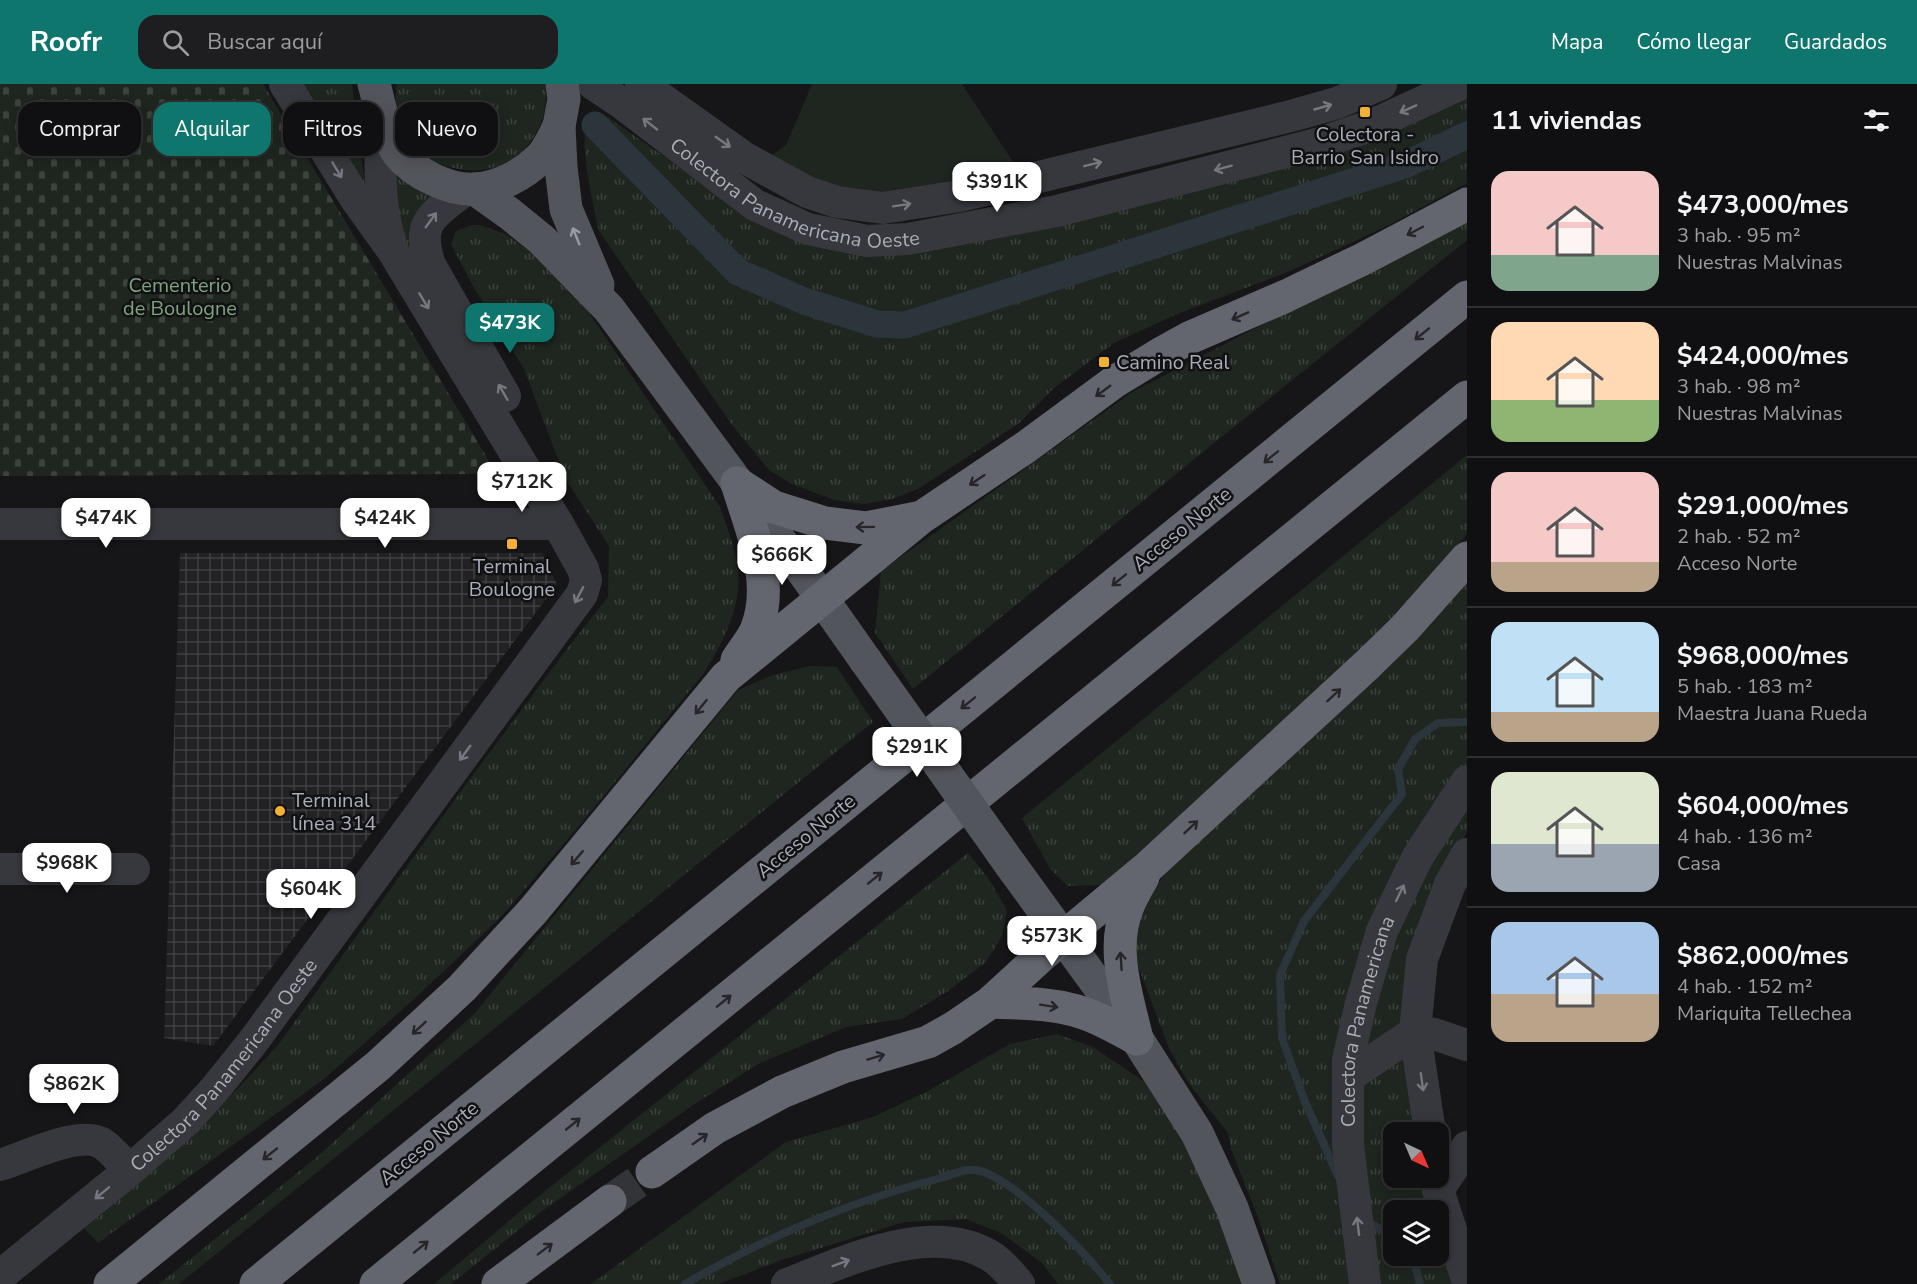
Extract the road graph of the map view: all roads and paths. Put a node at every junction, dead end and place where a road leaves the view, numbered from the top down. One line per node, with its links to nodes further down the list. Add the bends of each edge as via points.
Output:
1 (285, 84): 11 (street, one-way to 11, via 355,198)
2 (562, 84): 8 (main road, via 564,99)
3 (593, 84): 6 (street, Colectora Panamericana Oeste, one-way to 3, via 1364,129 1320,142 1057,211 908,239 867,241 808,229 755,206)
4 (641, 84): 5 (street, one-way to 5, via 745,158 807,192 837,202 883,208 960,196 1291,116 1337,103)
5 (1381, 84)
6 (1461, 84)
7 (379, 96): 9 (main road, via 397,152 428,178); 11 (street, via 384,220)
8 (559, 126): 9 (main road, via 542,157 514,178); 13 (main road, one-way to 8, via 566,209)
9 (470, 189): 13 (main road, via 542,240); 18 (street, one-way to 9, via 524,429 430,265 426,251 423,239 431,217)
10 (1467, 204): 16 (highway, one-way to 16, via 1364,259 1160,354)
11 (393, 251): 18 (street, one-way to 18)
12 (1467, 297): 44 (highway, Acceso Norte, one-way to 44)
13 (609, 309): 15 (main road)
14 (1467, 396): 45 (highway, one-way to 14)
15 (737, 483): 16 (highway, one-way to 15, via 866,528 825,523 774,507); 20 (main road); 21 (highway, via 762,565 765,596 757,629)
16 (922, 517): 20 (highway)
17 (0, 524): 18 (street)
18 (558, 524): 37 (street, Colectora Panamericana Oeste, one-way to 37, via 583,568 586,580 582,594 252,1043 186,1121)
19 (1467, 558): 24 (highway, one-way to 19, via 1406,628)
20 (822, 598): 21 (highway); 27 (main road, bridge)
21 (726, 677): 43 (highway, one-way to 43, via 532,911 462,988 379,1065)
22 (1467, 782): 32 (street, Colectora Panamericana, one-way to 22, via 1348,1060 1382,931 1417,858)
23 (1467, 855): 29 (street, via 1450,884 1422,959)
24 (1148, 867): 27 (highway); 30 (highway, one-way to 24, via 1122,978 1120,940 1127,907)
25 (0, 869): 26 (street)
26 (134, 869)
27 (1063, 939): 28 (highway); 30 (main road)
28 (991, 1002): 30 (highway, one-way to 30, via 1071,1009); 38 (highway, one-way to 28, via 716,1128 782,1092 843,1067 928,1042)
29 (1415, 1032): 31 (street); 32 (street); 33 (street, one-way to 33)
30 (1137, 1039): 49 (main road, via 1197,1133 1232,1208)
31 (1467, 1045)
32 (1348, 1077): 50 (street, Colectora Panamericana, one-way to 32, via 1348,1145)
33 (1428, 1122)
34 (1467, 1147): 36 (street)
35 (0, 1165): 37 (street, via 85,1139 101,1143)
36 (1449, 1169)
37 (130, 1170): 41 (street, Colectora Panamericana Oeste, one-way to 41)
38 (652, 1172)
39 (1438, 1188): 42 (street)
40 (610, 1201): 46 (highway, one-way to 40)
41 (0, 1276)
42 (1467, 1279)
43 (110, 1284)
44 (256, 1284)
45 (376, 1284)
46 (498, 1284)
47 (786, 1284): 48 (street, one-way to 48, via 908,1243 959,1243 990,1255)
48 (1019, 1284)
49 (1258, 1284)
50 (1365, 1284)

